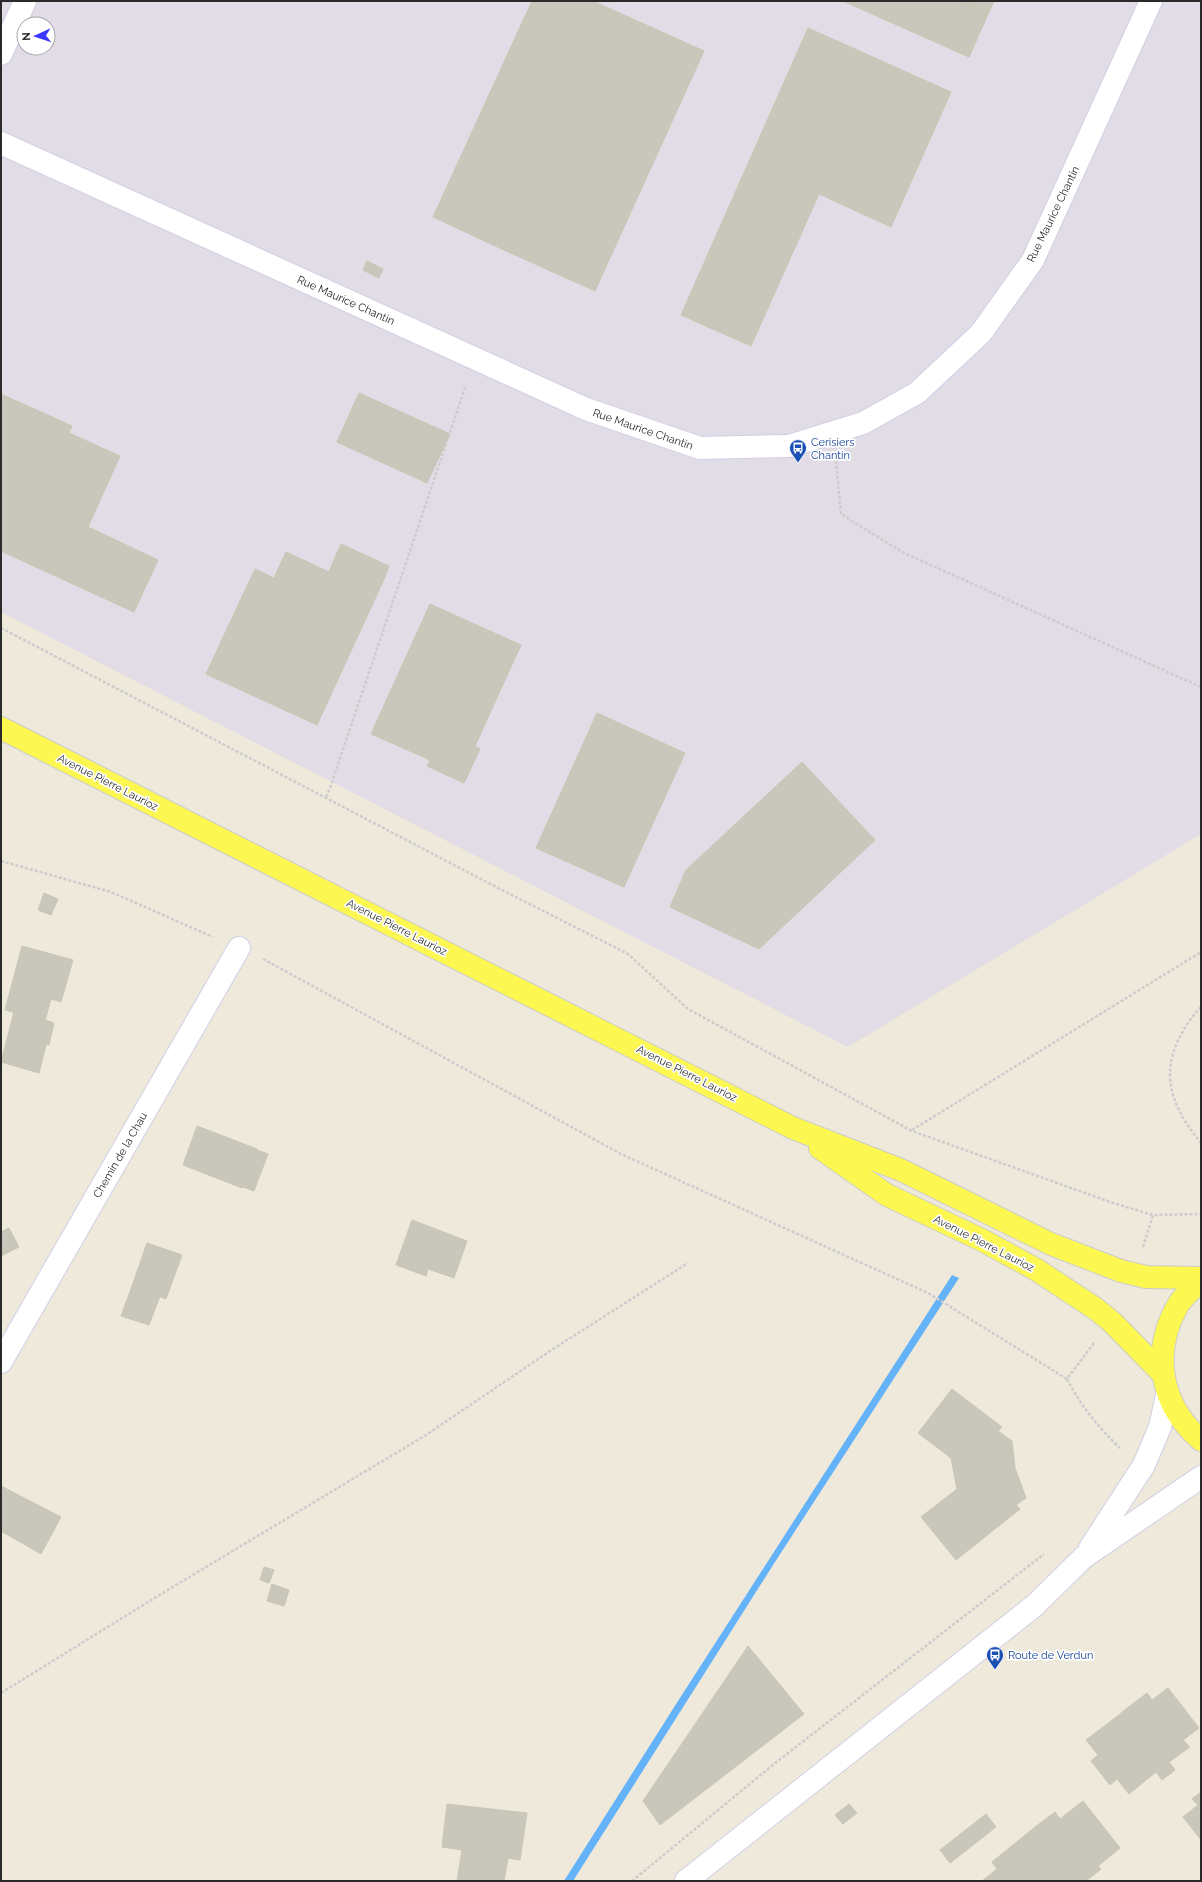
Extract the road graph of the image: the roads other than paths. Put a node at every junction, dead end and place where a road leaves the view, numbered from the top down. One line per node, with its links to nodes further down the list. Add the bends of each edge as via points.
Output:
1 (25, 1): 3 (street)
2 (1151, 1): 4 (street, Rue Maurice Chantin, via 1033,260 981,333 917,393 863,423 789,446 700,448 586,409)
3 (1, 54)
4 (1, 143)
5 (1, 728): 7 (main road, Avenue Pierre Laurioz)
6 (239, 948): 9 (street, Chemin de la Chau)
7 (793, 1128): 8 (main road, Avenue Pierre Laurioz, via 901,1170 1051,1244 1121,1271 1146,1277); 10 (main road, Avenue Pierre Laurioz, via 887,1195 1038,1270 1101,1314)
8 (1201, 1279): 10 (main road, via 1178,1304 1164,1337)
9 (1, 1362)
10 (1163, 1374): 11 (main road)
11 (1167, 1395): 12 (main road, via 1187,1427); 14 (street, via 1160,1427 1144,1465)
12 (1201, 1440)
13 (1201, 1477): 14 (street)
14 (1084, 1557): 15 (street, via 1034,1606)
15 (686, 1881)

